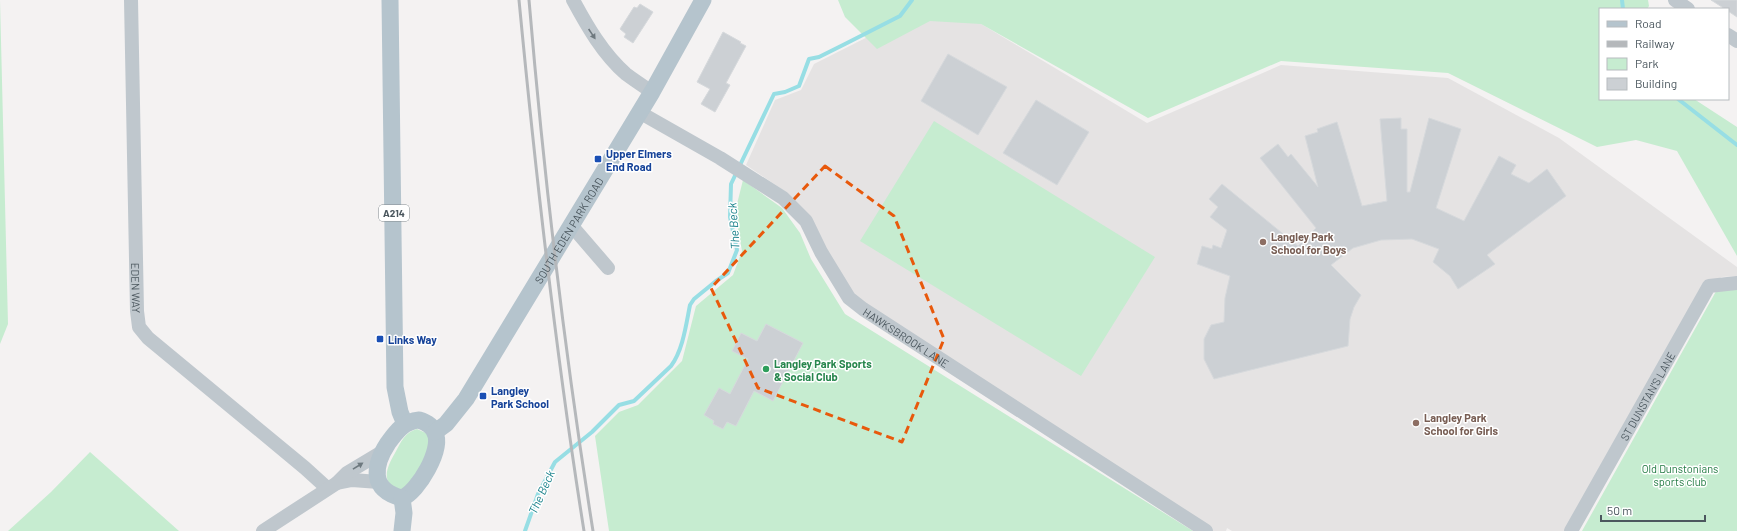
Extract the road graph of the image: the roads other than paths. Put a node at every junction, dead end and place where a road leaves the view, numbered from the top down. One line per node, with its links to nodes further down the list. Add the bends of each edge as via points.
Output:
1 (131, 0): 16 (street, EDEN WAY, via 139,327 148,338 305,468)
2 (390, 0): 12 (main road, A214, via 395,387)
3 (572, 0): 7 (street, one-way to 7, via 591,32 616,64)
4 (703, 0): 7 (main road, SOUTH EDEN PARK ROAD)
5 (1674, 0): 6 (street)
6 (1686, 8)
7 (652, 92): 8 (main road, SOUTH EDEN PARK ROAD)
8 (639, 112): 9 (main road, SOUTH EDEN PARK ROAD); 20 (street, HAWKSBROOK LANE, via 720,158 783,198 806,221 821,252 849,298 862,309)
9 (571, 225): 10 (street); 13 (main road, SOUTH EDEN PARK ROAD, via 466,399 446,424)
10 (608, 268)
11 (1737, 283): 21 (street, ST DUNSTAN'S LANE, via 1709,286)
12 (405, 424): 13 (main road, via 418,420 430,425); 14 (main road)
13 (435, 432): 17 (main road, via 437,445 422,479 409,495)
14 (382, 452): 15 (main road, via 376,474); 16 (street, one-way to 14, via 347,473)
15 (379, 482): 16 (street, via 352,480); 17 (main road, via 388,492)
16 (332, 486): 18 (street)
17 (402, 498): 19 (main road)
18 (264, 531)
19 (402, 531)
20 (1206, 531)
21 (1571, 531)

